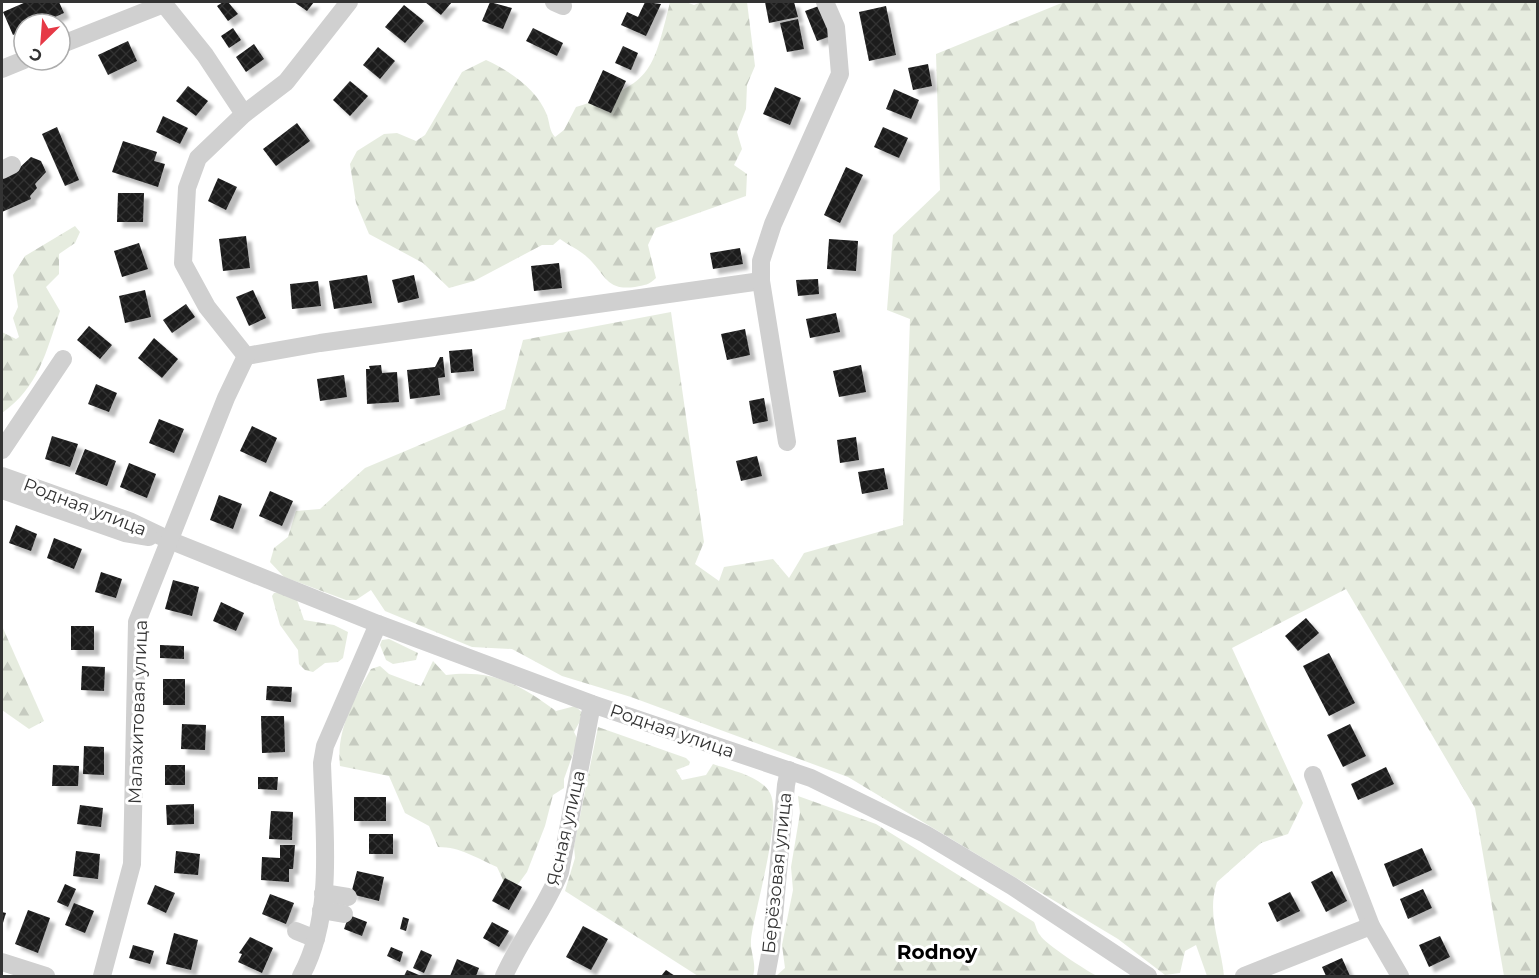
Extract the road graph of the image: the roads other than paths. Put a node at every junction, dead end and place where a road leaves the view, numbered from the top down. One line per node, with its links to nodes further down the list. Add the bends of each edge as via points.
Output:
1 (350, 2): 4 (street, via 286,82)
2 (825, 2): 5 (street, via 836,27 840,74 773,224 761,261)
3 (72, 40): 4 (street, via 164,4 205,55)
4 (244, 114): 6 (street, via 198,158 187,188 183,263 207,307)
5 (760, 281): 6 (street); 8 (street)
6 (246, 356): 12 (street, Малахитовая улица)
7 (63, 359): 9 (street)
8 (787, 442)
9 (2, 450)
10 (2, 476): 12 (street, Родная улица, via 129,521)
11 (2, 490): 12 (street, Родная улица, via 125,533)
12 (169, 540): 13 (street, Родная улица); 24 (street, Малахитовая улица, via 137,622 132,864)
13 (378, 624): 14 (street, Родная улица); 17 (street, via 325,746)
14 (592, 704): 15 (street, Родная улица); 26 (street, Ясная улица, via 560,872 550,897)
15 (789, 770): 27 (street, Берёзовая улица); 28 (street, Родная улица, via 925,834)
16 (1313, 775): 19 (street)
17 (322, 901): 18 (street); 21 (street)
18 (346, 906)
19 (1371, 926): 29 (street); 30 (street)
20 (296, 931): 21 (street)
21 (316, 939): 25 (street)
22 (2, 962): 23 (street)
23 (46, 976)
24 (102, 976)
25 (301, 976)
26 (504, 976)
27 (766, 976)
28 (1148, 976)
29 (1244, 976)
30 (1400, 976)

